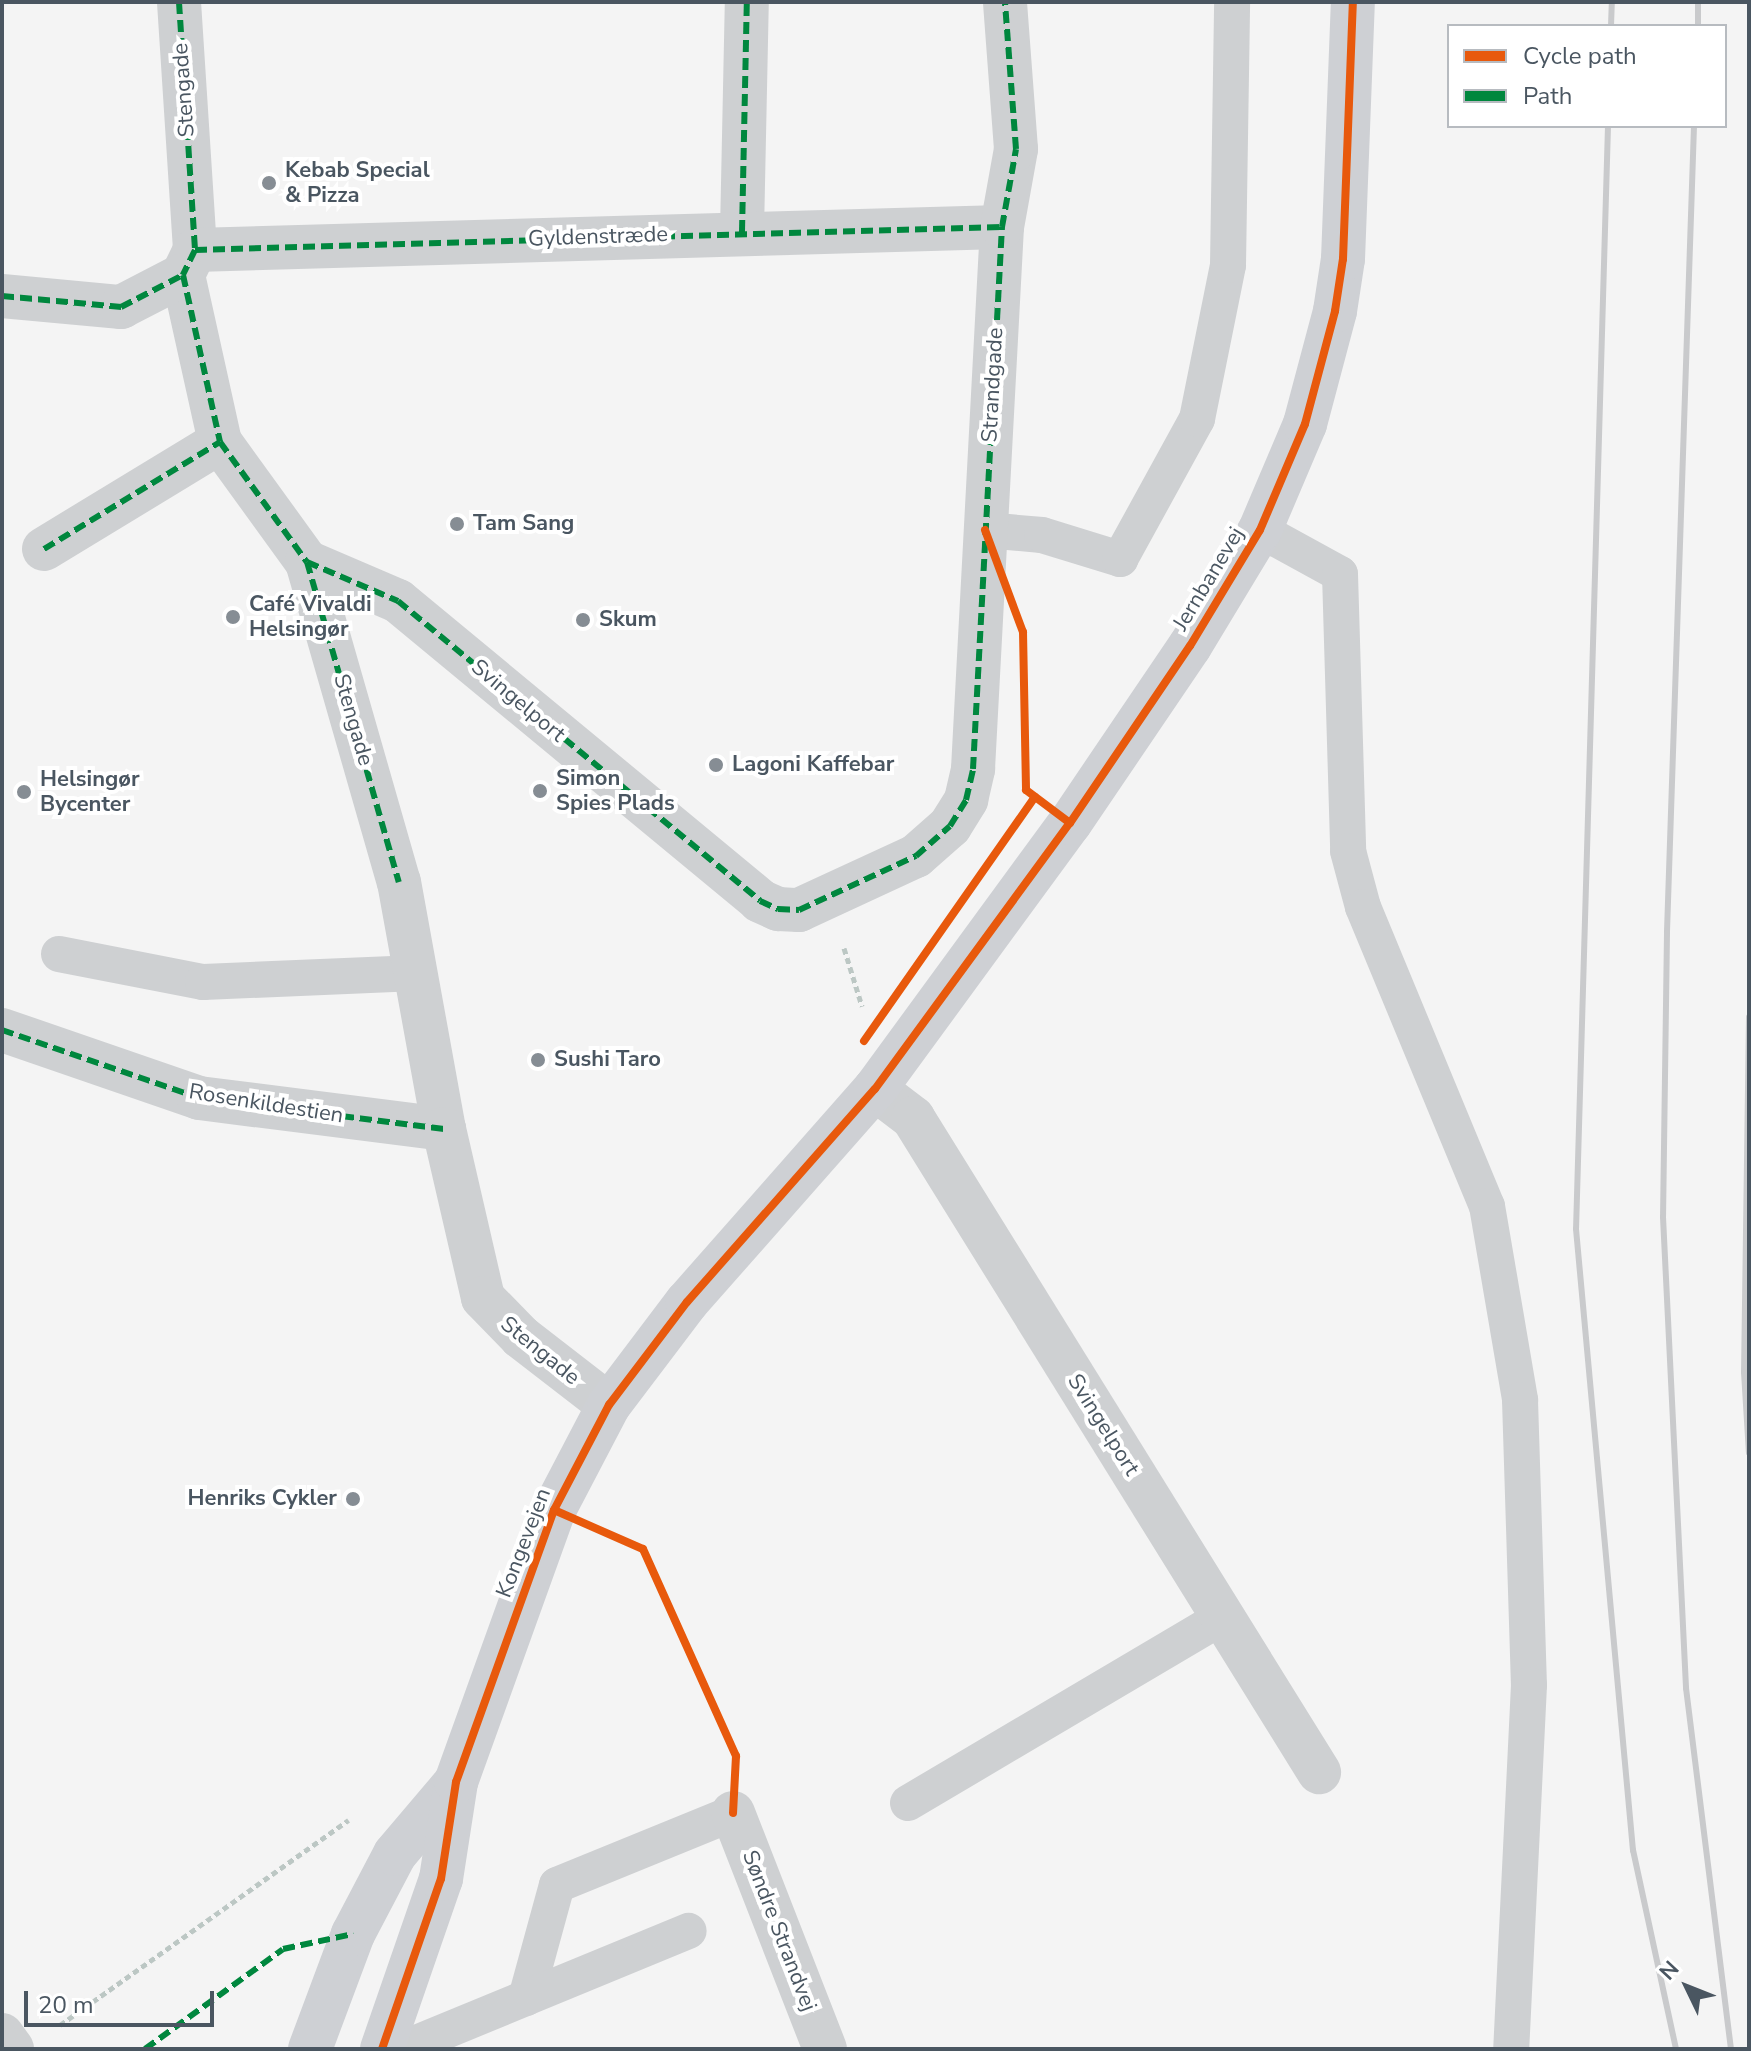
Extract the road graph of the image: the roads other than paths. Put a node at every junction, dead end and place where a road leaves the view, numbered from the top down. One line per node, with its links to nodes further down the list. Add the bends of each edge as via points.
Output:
1 (179, 2): 8 (street, Stengade)
2 (747, 2): 7 (street)
3 (1005, 2): 6 (street, Strandgade, via 1016,149)
4 (1232, 2): 11 (lane, via 1228,265 1197,419 1120,559 1042,535)
5 (1353, 2): 12 (main road, Jernbanevej, via 1343,259 1335,311 1305,424)
6 (1002, 227): 7 (street, Gyldenstræde); 11 (street, Strandgade)
7 (742, 232): 8 (street, Gyldenstræde)
8 (189, 262): 9 (street, via 121,307); 10 (street, Stengade)
9 (2, 296)
10 (220, 442): 13 (street); 14 (street, Stengade)
11 (985, 530): 15 (street, Strandgade)
12 (1260, 530): 19 (main road, Jernbanevej, via 1205,623 1070,823); 35 (lane, via 1340,574 1348,851 1363,907 1487,1206 1520,1400 1529,1685)
13 (44, 549)
14 (307, 562): 15 (street, Svingelport, via 398,601 690,845 778,909 799,910 916,856 950,826 966,800); 17 (street, Stengade, via 399,882)
15 (973, 769)
16 (59, 954): 17 (lane, via 203,982)
17 (417, 973): 20 (street, Stengade)
18 (2, 1030): 20 (street, Rosenkildestien, via 199,1098)
19 (875, 1089): 21 (main road, Kongevejen, via 687,1302); 22 (street, Svingelport, via 913,1118)
20 (444, 1129): 21 (street, Stengade, via 483,1298 521,1337)
21 (609, 1405): 24 (main road, Kongevejen, via 554,1510)
22 (1223, 1617): 23 (street, Svingelport); 25 (lane)
23 (1319, 1772)
24 (456, 1782): 31 (main road, Kongevejen, via 395,1854 353,1934); 32 (main road, Kongevejen, via 441,1879)
25 (908, 1803)
26 (733, 1813): 28 (lane, via 557,1885); 34 (street, Søndre Strandvej)
27 (689, 1931): 28 (lane)
28 (526, 1998): 33 (lane)
29 (2, 2035): 30 (street)
30 (12, 2049)
31 (310, 2049)
32 (382, 2049)
33 (402, 2049)
34 (825, 2049)
35 (1511, 2049)

